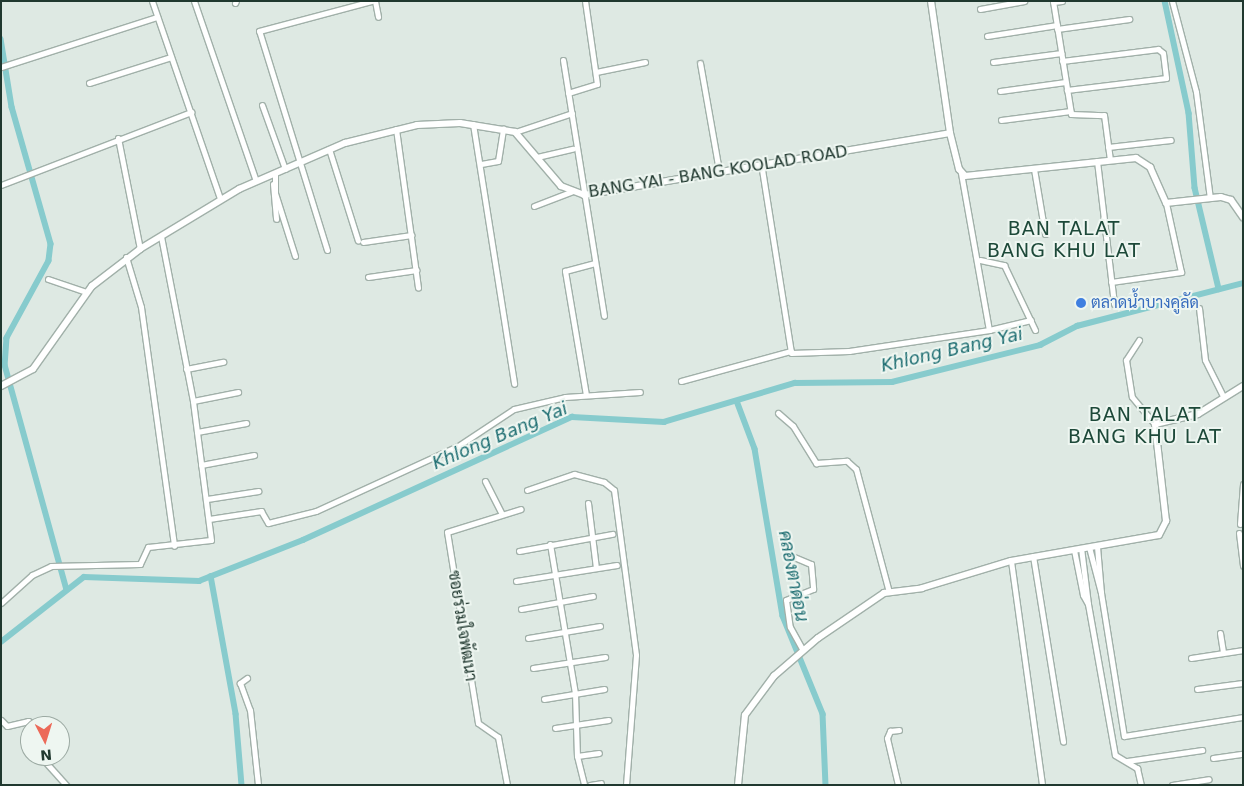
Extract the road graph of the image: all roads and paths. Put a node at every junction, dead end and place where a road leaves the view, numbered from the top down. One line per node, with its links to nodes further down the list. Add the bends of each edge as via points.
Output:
1 (152, 1): 11 (street)
2 (194, 1): 56 (street)
3 (373, 1): 12 (street); 48 (street, via 260,29 260,42)
4 (585, 1): 24 (street)
5 (931, 1): 39 (street)
6 (1024, 1): 10 (street)
7 (1062, 1): 9 (street)
8 (1172, 1): 62 (street, via 1196,92)
9 (1053, 2): 14 (street)
10 (980, 9)
11 (157, 17): 17 (street); 23 (street)
12 (378, 17)
13 (1129, 19): 14 (street)
14 (1057, 27): 15 (street); 16 (street)
15 (987, 36)
16 (1061, 53): 20 (street); 21 (street)
17 (172, 57): 26 (street); 32 (street)
18 (563, 60): 29 (street)
19 (645, 62): 24 (street)
20 (993, 62)
21 (1062, 62): 25 (street); 27 (street, via 1158,49 1163,53 1166,78)
22 (700, 63): 53 (street)
23 (4, 66)
24 (596, 72): 29 (street, via 597,86)
25 (1066, 82): 27 (street); 28 (street)
26 (89, 83)
27 (1067, 90): 31 (street)
28 (1000, 91)
29 (568, 93): 33 (street)
30 (262, 105): 51 (street)
31 (1070, 111): 34 (street); 42 (street, via 1076,118 1104,115)
32 (191, 112): 40 (street); 61 (street)
33 (572, 113): 38 (street); 60 (street)
34 (1001, 120)
35 (473, 124): 36 (street); 37 (street, via 432,123); 50 (street)
36 (503, 128): 38 (street); 50 (street, via 498,161)
37 (396, 129): 43 (street); 68 (street)
38 (515, 132): 45 (street, BANG YAI - BANG KOOLAD ROAD)
39 (950, 133): 49 (street, BANG YAI - BANG KOOLAD ROAD); 55 (street)
40 (118, 138): 58 (street, via 45,172); 70 (street)
41 (1171, 140): 42 (street)
42 (1108, 147): 46 (street)
43 (329, 149): 48 (street); 68 (street, via 360,242)
44 (573, 149): 45 (street)
45 (537, 157): 59 (street, BANG YAI - BANG KOOLAD ROAD, via 556,182)
46 (1110, 160): 47 (street); 63 (street, via 1136,158 1146,162)
47 (1097, 161): 52 (street); 79 (street)
48 (299, 162): 51 (street); 71 (street)
49 (761, 163): 53 (street, BANG YAI - BANG KOOLAD ROAD); 89 (street)
50 (481, 164): 93 (street)
51 (285, 168): 54 (street)
52 (1034, 169): 55 (street, via 969,176); 67 (street)
53 (719, 171): 60 (street, BANG YAI - BANG KOOLAD ROAD)
54 (276, 173): 56 (street); 57 (street)
55 (961, 173): 74 (street)
56 (256, 181): 61 (street)
57 (274, 182): 66 (street, via 271,190); 72 (street)
58 (1, 185)
59 (571, 192): 60 (street, BANG YAI - BANG KOOLAD ROAD); 64 (street)
60 (584, 195): 75 (street)
61 (220, 198): 69 (street)
62 (1208, 198): 63 (street); 65 (street, via 1228,198)
63 (1166, 203): 79 (street, via 1182,272)
64 (534, 206)
65 (1243, 217)
66 (276, 219)
67 (1045, 234)
68 (410, 235): 76 (street)
69 (162, 236): 70 (street); 91 (street)
70 (140, 249): 73 (street)
71 (327, 250)
72 (295, 256)
73 (126, 257): 81 (street); 121 (street, via 141,307)
74 (980, 260): 85 (street, via 1004,265); 86 (street)
75 (595, 262): 84 (street); 98 (street, via 565,271)
76 (416, 270): 77 (street); 80 (street)
77 (368, 277)
78 (48, 279): 81 (street)
79 (1111, 282): 82 (street)
80 (418, 287)
81 (86, 292): 94 (street, via 42,359 17,380)
82 (1114, 304)
83 (1198, 308): 99 (street, via 1205,360)
84 (604, 316)
85 (1031, 320): 86 (street); 87 (street)
86 (989, 330): 89 (street, via 849,351)
87 (1035, 330)
88 (1139, 340): 103 (street, via 1126,360 1132,397)
89 (791, 351): 92 (street)
90 (223, 362): 91 (street)
91 (186, 369): 100 (street)
92 (681, 381)
93 (514, 384)
94 (1, 386)
95 (1243, 386): 99 (street)
96 (238, 392): 100 (street)
97 (640, 392): 98 (street)
98 (586, 395): 115 (street, via 514,409 458,446 316,511 268,523 261,510)
99 (1223, 396): 103 (street, via 1198,414 1166,418)
100 (193, 401): 104 (street)
101 (778, 412): 134 (street, via 794,426 816,463 847,461 856,469)
102 (246, 424): 104 (street)
103 (1155, 424): 122 (street, via 1166,513 1163,531 1154,537)
104 (197, 432): 106 (street)
105 (254, 455): 106 (street)
106 (202, 465): 111 (street)
107 (485, 481): 114 (street)
108 (1243, 484): 116 (street)
109 (527, 490): 180 (street, via 574,474 604,482 614,490 636,655)
110 (258, 491): 111 (street)
111 (206, 499): 115 (street)
112 (588, 503): 119 (street)
113 (521, 509): 114 (street, ซอยร่วมใจพัฒนา)
114 (502, 514): 177 (street, ซอยร่วมใจพัฒนา, via 447,532 478,723 498,736)
115 (209, 519): 121 (street, via 210,542)
116 (1240, 524)
117 (1238, 533): 129 (street)
118 (612, 534): 119 (street)
119 (591, 536): 120 (street); 131 (street)
120 (550, 544): 125 (street); 132 (street)
121 (174, 546): 138 (street, via 146,548 140,564 52,566 32,575)
122 (1097, 546): 123 (street); 135 (street)
123 (1089, 547): 124 (street); 135 (street)
124 (1078, 549): 127 (street); 170 (street, via 1115,755)
125 (519, 551)
126 (787, 554): 145 (street, via 812,564 813,589 786,600 790,627)
127 (1033, 556): 128 (street); 164 (street)
128 (1011, 561): 134 (street, via 922,588); 183 (street)
129 (1243, 564)
130 (617, 565): 131 (street)
131 (596, 568): 132 (street)
132 (555, 574): 133 (street); 137 (street)
133 (516, 581)
134 (889, 592): 145 (street)
135 (1101, 593): 157 (street, via 1124,736 1189,729)
136 (593, 596): 137 (street)
137 (560, 601): 139 (street); 141 (street)
138 (1, 602)
139 (521, 609)
140 (600, 626): 141 (street)
141 (565, 632): 143 (street); 149 (street)
142 (1220, 633): 146 (street)
143 (528, 638)
144 (1243, 650): 146 (street)
145 (802, 651): 181 (street, via 745,715)
146 (1223, 653): 148 (street)
147 (605, 657): 149 (street)
148 (1191, 658)
149 (570, 662): 150 (street); 155 (street)
150 (533, 668)
151 (246, 678): 176 (street, via 240,683 250,710)
152 (1243, 683): 154 (street)
153 (604, 689): 155 (street)
154 (1197, 689)
155 (575, 693): 156 (street); 161 (street)
156 (544, 699)
157 (1242, 718)
158 (1, 720): 160 (street, via 7,726)
159 (608, 720): 161 (street)
160 (20, 723)
161 (579, 724): 162 (street); 168 (street)
162 (555, 728)
163 (899, 730): 182 (street, via 890,731 887,738)
164 (1063, 742)
165 (1202, 750): 170 (street)
166 (599, 753): 168 (street)
167 (1243, 754): 169 (street)
168 (577, 756): 173 (street)
169 (1213, 758)
170 (1127, 761): 184 (street, via 1137,768)
171 (49, 766): 175 (street)
172 (1208, 779): 185 (street)
173 (580, 782): 178 (street)
174 (601, 783): 179 (street)
175 (66, 785)
176 (258, 785)
177 (507, 785)
178 (584, 785)
179 (590, 785)
180 (626, 785)
181 (738, 785)
182 (898, 785)
183 (1042, 785)
184 (1141, 785)
185 (1172, 785)

